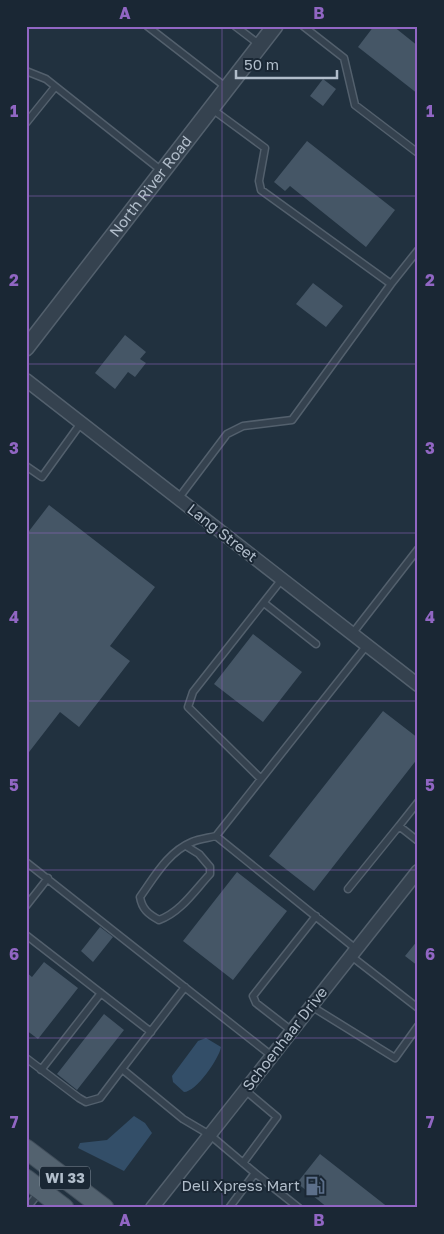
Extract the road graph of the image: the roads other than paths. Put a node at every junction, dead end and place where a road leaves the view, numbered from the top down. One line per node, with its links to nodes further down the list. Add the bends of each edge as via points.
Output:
1 (147, 26): 8 (lane)
2 (236, 26): 5 (lane)
3 (274, 26): 5 (street, North River Road)
4 (303, 26): 11 (lane, via 344,58 354,104)
5 (260, 45): 8 (street, North River Road)
6 (26, 71): 7 (lane, via 46,79)
7 (55, 87): 10 (lane); 12 (lane)
8 (227, 88): 9 (street, North River Road)
9 (211, 108): 12 (street, North River Road); 14 (lane, via 265,148 259,181 261,190)
10 (26, 123)
11 (418, 153)
12 (162, 172): 15 (street, North River Road)
13 (418, 250): 14 (lane)
14 (392, 284): 19 (lane, via 292,420 242,426 228,434)
15 (26, 348)
16 (26, 380): 17 (street, Lang Street)
17 (81, 423): 18 (lane, via 42,477); 19 (street, Lang Street)
18 (26, 466)
19 (178, 499): 21 (street, Lang Street)
20 (418, 549): 23 (lane)
21 (282, 579): 22 (lane); 23 (street, Lang Street)
22 (264, 603): 24 (lane); 27 (lane, via 193,692 188,707)
23 (352, 634): 25 (street, Lang Street)
24 (316, 644)
25 (367, 645): 26 (street, Lang Street); 27 (lane)
26 (418, 685)
27 (261, 779): 30 (lane)
28 (418, 802): 29 (lane)
29 (399, 826): 31 (lane); 36 (lane)
30 (216, 836): 32 (lane); 38 (lane)
31 (418, 841)
32 (186, 846): 32 (lane, via 170,857 140,896 141,905 159,920 183,905 210,874 210,867 199,854)
33 (26, 862): 35 (lane)
34 (418, 871): 40 (street, Schoenhaar Drive)
35 (48, 878): 37 (lane); 41 (lane)
36 (348, 889)
37 (26, 906)
38 (316, 916): 40 (lane); 46 (lane, via 253,996 256,1003)
39 (26, 935): 42 (lane)
40 (354, 952): 43 (street, Schoenhaar Drive); 44 (lane)
41 (185, 987): 47 (lane); 48 (lane)
42 (101, 993): 47 (lane); 51 (lane)
43 (311, 1006): 45 (lane, via 395,1058); 46 (street, Schoenhaar Drive)
44 (418, 1008)
45 (418, 1026)
46 (292, 1031): 48 (street, Schoenhaar Drive)
47 (151, 1032): 50 (lane)
48 (272, 1056): 52 (street, Schoenhaar Drive)
49 (26, 1058): 51 (lane)
50 (122, 1069): 51 (lane, via 100,1098 86,1102); 53 (lane, via 183,1119)
51 (42, 1070)
52 (245, 1090): 53 (street, Schoenhaar Drive); 55 (lane, via 277,1117)
53 (210, 1134): 55 (lane); 62 (street, Schoenhaar Drive)
54 (26, 1149): 56 (main road, WI 33)
55 (243, 1163): 57 (lane)
56 (56, 1171): 58 (lane); 61 (main road, WI 33)
57 (255, 1173): 63 (lane); 64 (lane)
58 (34, 1184): 59 (lane); 60 (main road, WI 33)
59 (27, 1208)
60 (64, 1208)
61 (104, 1208)
62 (152, 1208)
63 (229, 1208)
64 (299, 1208)

